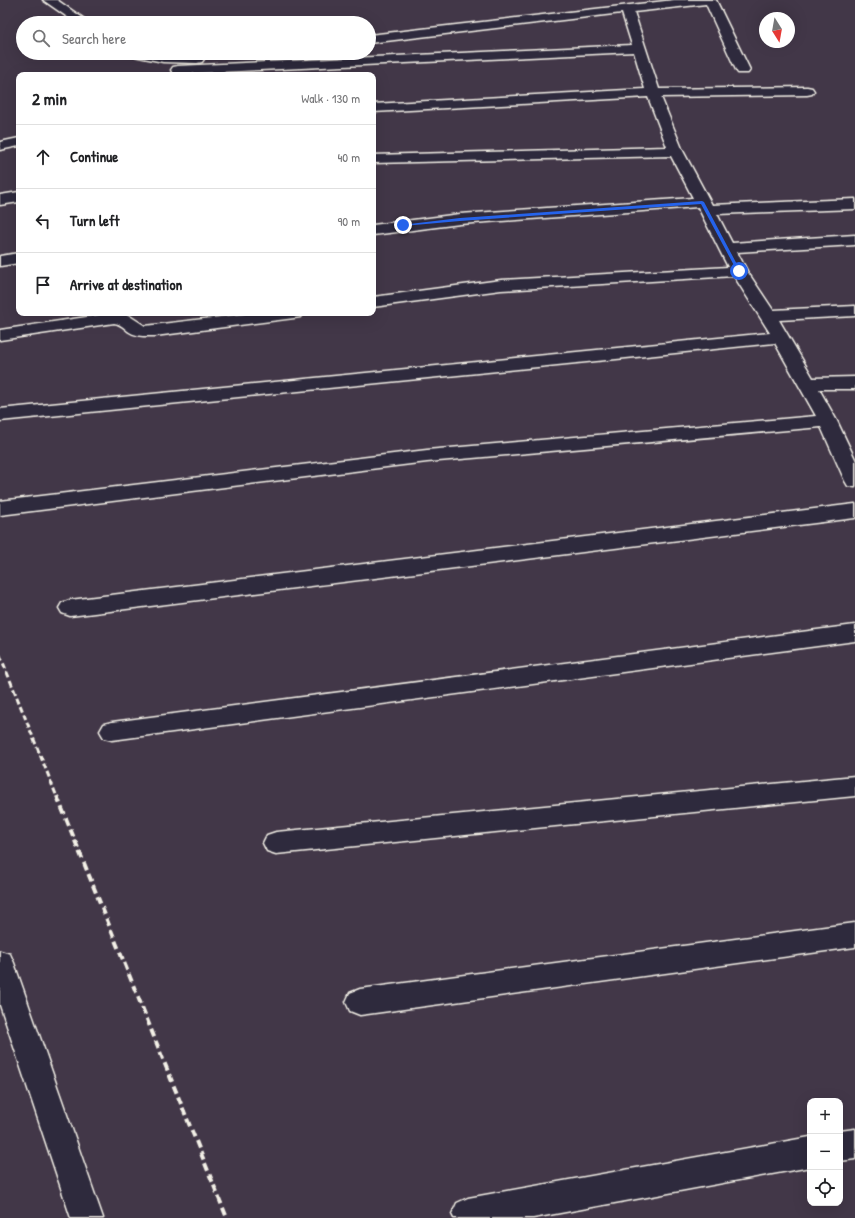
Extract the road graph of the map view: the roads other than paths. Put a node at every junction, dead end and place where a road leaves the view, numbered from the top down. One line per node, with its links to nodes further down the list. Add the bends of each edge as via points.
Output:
1 (49, 0): 5 (street)
2 (706, 0): 4 (street)
3 (710, 0): 13 (street)
4 (627, 9): 6 (street); 7 (street)
5 (73, 16)
6 (376, 38)
7 (640, 48): 8 (street); 15 (street)
8 (376, 59)
9 (165, 60): 12 (street)
10 (212, 60): 12 (street)
11 (363, 60): 12 (street)
12 (178, 68)
13 (743, 70)
14 (807, 90): 15 (street)
15 (653, 93): 16 (street); 19 (street)
16 (376, 108)
17 (16, 143): 18 (street)
18 (0, 146)
19 (676, 151): 20 (street); 24 (street)
20 (376, 160)
21 (16, 197): 22 (street)
22 (0, 200)
23 (855, 204): 24 (street)
24 (705, 206): 25 (street, via 453,220); 27 (street)
25 (376, 230)
26 (855, 240): 27 (street)
27 (727, 248): 30 (street)
28 (16, 258): 29 (street)
29 (0, 261)
30 (739, 271): 31 (street, via 501,285); 34 (street)
31 (376, 302)
32 (855, 311): 34 (street)
33 (271, 316): 35 (street, via 155,331 143,331 122,319 103,319)
34 (768, 316): 36 (street)
35 (0, 335)
36 (781, 337): 38 (street); 39 (street)
37 (855, 383): 38 (street)
38 (807, 384): 40 (street)
39 (0, 415)
40 (828, 422): 41 (street); 42 (street, via 427,456)
41 (855, 481)
42 (0, 508)
43 (855, 511): 44 (street)
44 (70, 608)
45 (855, 633): 46 (street)
46 (112, 732)
47 (855, 786): 48 (street)
48 (276, 843)
49 (855, 934): 52 (street)
50 (0, 963): 51 (street)
51 (6, 999): 57 (street)
52 (360, 1002)
53 (855, 1144): 54 (street)
54 (843, 1146)
55 (807, 1153): 56 (street)
56 (468, 1214)
57 (87, 1218)

